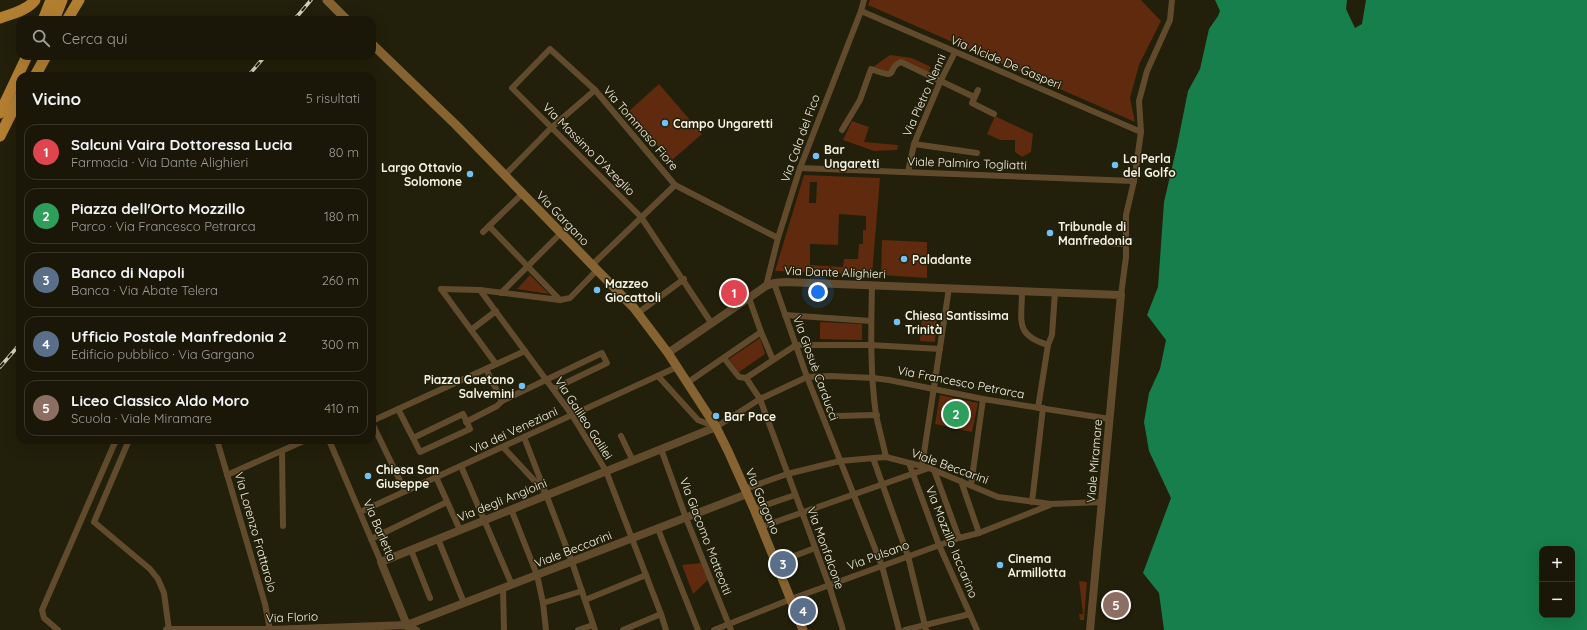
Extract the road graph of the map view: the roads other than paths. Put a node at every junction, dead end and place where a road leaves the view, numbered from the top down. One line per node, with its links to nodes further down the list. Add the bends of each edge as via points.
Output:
1 (35, 0): 15 (highway, via 17,12)
2 (51, 0): 10 (highway)
3 (62, 0): 11 (highway)
4 (79, 0): 12 (highway)
5 (327, 0): 13 (main road)
6 (331, 0): 14 (main road)
7 (864, 0): 9 (street, Via Cala del Fico)
8 (1172, 0): 36 (street, via 1170,20 1147,71 1139,101)
9 (861, 11): 17 (street, Via Alcide De Gasperi); 39 (street, Via Cala del Fico)
10 (45, 16)
11 (56, 16)
12 (69, 16)
13 (344, 16)
14 (344, 16)
15 (0, 18)
16 (376, 48): 41 (main road, Via Gargano)
17 (955, 52): 25 (street, Via Pietro Nenni); 36 (street, Via Alcide De Gasperi)
18 (25, 60): 21 (highway)
19 (36, 60): 22 (highway)
20 (44, 60): 23 (highway)
21 (20, 72)
22 (32, 72)
23 (36, 72)
24 (16, 80): 31 (highway)
25 (940, 82): 28 (street); 34 (street, via 900,62 890,75 871,68 860,100); 37 (street, Via Pietro Nenni)
26 (595, 90): 33 (street, Via Tommaso Fiore); 33 (street, Via Massimo D'Azeglio, via 550,49 512,88); 43 (street, Via Tommaso Fiore)
27 (978, 90): 28 (street)
28 (974, 97): 32 (street, via 972,103)
29 (16, 104): 35 (highway)
30 (16, 108): 35 (highway)
31 (0, 114)
32 (994, 114)
33 (551, 128): 41 (street, Via Tommaso Fiore); 45 (street, Via Massimo D'Azeglio)
34 (842, 130)
35 (2, 132)
36 (1142, 132): 42 (street)
37 (914, 144): 38 (street); 40 (street, Via Pietro Nenni)
38 (977, 152)
39 (800, 168): 40 (street, Viale Palmiro Togliatti); 49 (street, Via Cala del Fico)
40 (908, 172): 42 (street, Viale Palmiro Togliatti)
41 (505, 175): 44 (main road, Via Gargano)
42 (1134, 181): 51 (street, via 1126,215)
43 (675, 184): 45 (street); 49 (street, Via Tommaso Fiore)
44 (523, 193): 46 (street); 48 (main road, Via Gargano)
45 (641, 217): 53 (street); 54 (street, Via Massimo D'Azeglio)
46 (489, 226): 47 (street); 52 (street)
47 (483, 232)
48 (561, 233): 52 (street); 53 (main road, Via Gargano)
49 (778, 238): 55 (street, Via Cala del Fico)
50 (1090, 242): 51 (street)
51 (1126, 244): 62 (street)
52 (528, 266): 61 (street); 64 (street)
53 (594, 267): 64 (street, via 570,298); 66 (main road, Via Gargano)
54 (684, 279): 66 (street); 69 (street, Via Massimo D'Azeglio)
55 (770, 285): 56 (street, Via Dante Alighieri, via 785,282); 63 (street); 67 (street, Via Giosuè Carducci)
56 (872, 285): 57 (street, Via Dante Alighieri); 68 (street)
57 (949, 288): 59 (street, Via Dante Alighieri); 75 (street)
58 (480, 290): 61 (street); 65 (street, Via Galileo Galilei); 70 (street, via 441,289)
59 (1022, 291): 60 (street, Via Dante Alighieri); 74 (street, via 1022,327 1027,336 1035,342)
60 (1055, 292): 62 (street, Via Dante Alighieri); 74 (street, via 1052,335)
61 (501, 293): 64 (street)
62 (1121, 295): 99 (street, Viale Miramare)
63 (749, 298): 69 (street); 71 (street)
64 (560, 300)
65 (496, 311): 70 (street); 76 (street, Via Galileo Galilei)
66 (638, 314): 77 (main road, Via Gargano)
67 (785, 315): 68 (street); 72 (street, Via Giosuè Carducci)
68 (871, 321): 73 (street)
69 (712, 324): 77 (street)
70 (470, 330): 80 (street)
71 (761, 332): 78 (street); 79 (street)
72 (796, 345): 73 (street); 79 (street); 84 (street, Via Giosuè Carducci)
73 (870, 345): 75 (street); 86 (street)
74 (1048, 345): 94 (street)
75 (940, 349): 90 (street)
76 (525, 351): 80 (street); 87 (street, Via Galileo Galilei)
77 (668, 353): 81 (main road, Via Gargano)
78 (724, 358): 85 (street, Via Monfalcone, via 739,377); 88 (street)
79 (773, 360): 85 (street)
80 (496, 364): 82 (street)
81 (677, 367): 83 (street, Via dei Veneziani); 88 (main road, Via Gargano)
82 (486, 369): 93 (street); 95 (street)
83 (658, 376): 96 (street, Via dei Veneziani); 102 (street, via 698,420)
84 (807, 377): 86 (street, Via Francesco Petrarca); 91 (street); 117 (street, Via Giosuè Carducci)
85 (746, 378): 91 (street, Via Monfalcone)
86 (873, 378): 90 (street, Via Francesco Petrarca); 98 (street)
87 (546, 380): 89 (street, Via Galileo Galilei); 89 (street, via 602,353 607,364); 93 (street)
88 (687, 383): 102 (main road, Via Gargano)
89 (553, 389): 96 (street, Via Galileo Galilei)
90 (934, 389): 92 (street, Via Francesco Petrarca); 121 (street)
91 (760, 399): 102 (street); 124 (street, Via Monfalcone)
92 (983, 400): 94 (street, Via Francesco Petrarca); 129 (street)
93 (502, 401): 101 (street)
94 (1040, 408): 99 (street, Via Francesco Petrarca); 137 (street)
95 (398, 409): 100 (street); 106 (street)
96 (572, 415): 105 (street, Via dei Veneziani); 123 (street, Via Galileo Galilei)
97 (836, 416): 98 (street)
98 (877, 416): 115 (street)
99 (1110, 418): 138 (street, Viale Miramare)
100 (376, 420)
101 (466, 422): 106 (street, via 463,414); 106 (street, via 470,429 420,452)
102 (716, 427): 113 (street, Via degli Angioini); 132 (main road, Via Gargano)
103 (376, 430): 131 (street)
104 (621, 436): 118 (street)
105 (524, 437): 112 (street, Via dei Veneziani); 133 (street)
106 (413, 438)
107 (114, 444): 182 (street, via 42,610 44,618)
108 (127, 444): 183 (street, via 94,522 150,569 158,579 164,593)
109 (218, 444): 125 (street, Via Lorenzo Frattarolo)
110 (297, 444): 114 (street)
111 (331, 444): 142 (street, Via Barletta)
112 (503, 447): 120 (street, Via dei Veneziani); 133 (street)
113 (661, 449): 118 (street, Via degli Angioini); 144 (street, Via Giacomo Matteotti)
114 (282, 451): 125 (street); 146 (street)
115 (886, 457): 116 (street, Viale Beccarini); 119 (street, Viale Beccarini)
116 (872, 458): 117 (street, Viale Beccarini); 130 (street)
117 (840, 460): 124 (street, Viale Beccarini); 135 (street, Via Giosuè Carducci)
118 (632, 461): 123 (street, Via degli Angioini)
119 (908, 462): 121 (street, Viale Beccarini); 126 (street, Via Mozzillo Iaccarino)
120 (461, 466): 127 (street, Via dei Veneziani); 145 (street)
121 (922, 466): 122 (street, Viale Beccarini)
122 (932, 469): 126 (street); 128 (street, Viale Beccarini); 151 (street)
123 (606, 471): 133 (street, Via degli Angioini); 154 (street, Via Galileo Galilei)
124 (787, 474): 132 (street, Viale Beccarini); 134 (street, Via Monfalcone)
125 (228, 475): 184 (street, Via Lorenzo Frattarolo)
126 (913, 475): 130 (street); 155 (street, Via Mozzillo Iaccarino)
127 (436, 477): 131 (street, Via dei Veneziani); 136 (street)
128 (962, 481): 129 (street, Viale Beccarini); 150 (street)
129 (971, 485): 137 (street, Viale Beccarini, via 998,497)
130 (882, 486): 135 (street); 158 (street)
131 (405, 491): 142 (street, Via dei Veneziani)
132 (746, 492): 141 (main road, Via Gargano); 144 (street, Viale Beccarini)
133 (547, 495): 140 (street, Via degli Angioini); 160 (street)
134 (795, 495): 141 (street); 143 (street, Via Monfalcone)
135 (853, 495): 143 (street); 162 (street, Via Giosuè Carducci)
136 (447, 502): 149 (street); 152 (street)
137 (1032, 502): 139 (street, Viale Beccarini)
138 (1102, 502): 139 (street, Viale Beccarini); 199 (street, Viale Miramare)
139 (1051, 504): 150 (street, Via Pulsano)
140 (511, 509): 145 (street, Via degli Angioini); 163 (street)
141 (754, 509): 147 (main road, Via Gargano)
142 (360, 512): 152 (street, Via Barletta)
143 (801, 512): 147 (street); 156 (street, Via Monfalcone)
144 (686, 518): 148 (street, Viale Beccarini); 177 (street, Via Giacomo Matteotti)
145 (485, 520): 149 (street, Via degli Angioini); 165 (street)
146 (283, 526)
147 (761, 527): 161 (main road, Via Gargano)
148 (658, 529): 154 (street, Viale Beccarini); 192 (street)
149 (460, 530): 153 (street, Via degli Angioini)
150 (979, 533): 151 (street, Via Pulsano)
151 (959, 538): 155 (street, Via Pulsano)
152 (371, 539): 159 (street, Via Barletta)
153 (438, 539): 157 (street, Via degli Angioini); 172 (street)
154 (632, 539): 160 (street, Viale Beccarini); 164 (street, Via Galileo Galilei)
155 (939, 545): 158 (street, Via Pulsano); 175 (street, Via Mozzillo Iaccarino)
156 (815, 548): 161 (street); 166 (street, Via Monfalcone)
157 (411, 550): 159 (street, Via degli Angioini); 169 (street)
158 (908, 556): 162 (street, Via Pulsano); 180 (street)
159 (381, 562): 179 (street, Via Barletta)
160 (572, 562): 163 (street, Viale Beccarini); 168 (street)
161 (776, 563): 170 (main road, Via Gargano)
162 (882, 566): 166 (street, Via Pulsano); 196 (street, Via Giosuè Carducci)
163 (537, 575): 165 (street, Viale Beccarini); 173 (street)
164 (646, 575): 171 (street); 174 (street, Via Galileo Galilei)
165 (512, 585): 167 (street, Viale Beccarini)
166 (829, 585): 170 (street, Via Pulsano); 195 (street, Via Monfalcone)
167 (503, 588): 172 (street, Viale Beccarini); 187 (street)
168 (582, 591): 171 (street); 173 (street)
169 (430, 598)
170 (791, 599): 177 (street, Via Pulsano); 194 (main road, Via Gargano)
171 (585, 600): 176 (street)
172 (464, 603): 179 (street, Viale Beccarini)
173 (543, 603): 188 (street)
174 (661, 614): 190 (street); 191 (street, Via Galileo Galilei)
175 (970, 614): 180 (street); 198 (street, Via Mozzillo Iaccarino)
176 (594, 627): 189 (street)
177 (730, 627): 193 (street, Via Pulsano)
178 (383, 628): 179 (street, Via Florio); 181 (street, Via Florio)
179 (408, 628): 186 (street, Via Florio)
180 (925, 628): 197 (street)
181 (341, 629): 185 (street, Via Florio)
182 (58, 630)
183 (168, 630): 184 (street, Via Florio)
184 (270, 630): 185 (street, Via Florio)
185 (297, 630)
186 (418, 630)
187 (504, 630)
188 (546, 630)
189 (578, 630)
190 (623, 630)
191 (666, 630)
192 (698, 630)
193 (714, 630)
194 (803, 630)
195 (843, 630)
196 (900, 630)
197 (905, 630)
198 (978, 630)
199 (1090, 630)

